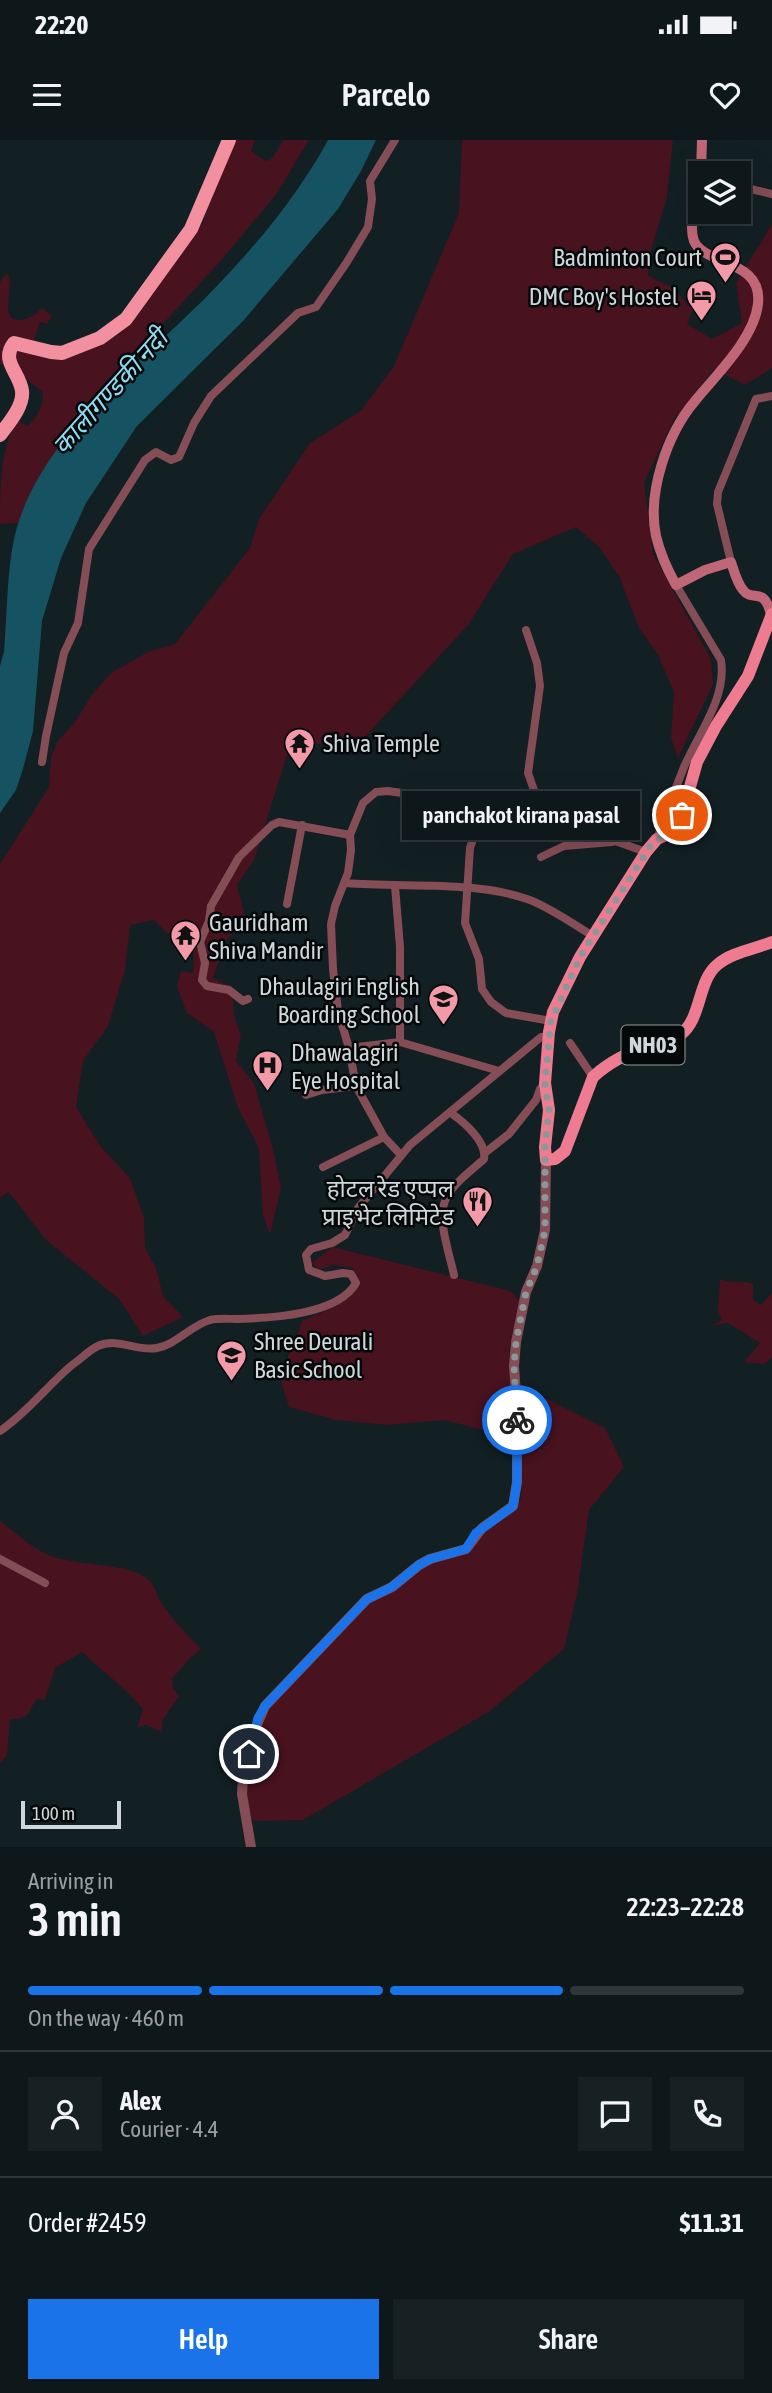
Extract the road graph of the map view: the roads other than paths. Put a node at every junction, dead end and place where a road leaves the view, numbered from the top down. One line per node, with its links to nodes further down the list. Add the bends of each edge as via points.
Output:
1 (229, 140): 9 (highway, via 191,229 126,319 100,338 62,353 14,342 9,347 8,365 22,391 16,411)
2 (396, 140): 14 (street, via 370,181 368,227 316,307 298,313 211,396 179,457 171,460 156,452 145,460 89,549 78,623 64,653)
3 (702, 140): 4 (main road)
4 (701, 161)
5 (751, 189): 6 (street)
6 (772, 194)
7 (692, 224): 11 (main road, via 695,242 748,275 758,295 746,334 693,403 667,446 654,519 665,565)
8 (772, 396): 10 (street, via 756,398 718,492)
9 (0, 435)
10 (731, 562): 11 (main road); 12 (main road, via 742,589 764,598)
11 (676, 585): 19 (street, via 715,649 722,670 719,690)
12 (772, 615): 19 (main road, via 754,664 698,762 682,815 668,834)
13 (526, 630): 17 (street, via 540,686 528,773)
14 (42, 762)
15 (479, 821): 17 (street); 18 (street, via 450,800 376,792 363,803); 25 (street, via 470,848)
16 (302, 825): 18 (street); 26 (street); 29 (street, via 272,825 239,858 211,906 200,942 205,963 202,980 243,1001)
17 (547, 825): 20 (street)
18 (350, 835): 23 (street)
19 (657, 839): 21 (main road)
20 (618, 841): 21 (street); 22 (street, via 564,846)
21 (646, 852): 27 (main road)
22 (541, 857)
23 (345, 883): 24 (street); 34 (street, via 331,924 331,949 338,1011)
24 (395, 886): 25 (street); 32 (street)
25 (468, 888): 27 (street, via 531,900); 30 (street, via 465,923 479,959 482,989 506,1013)
26 (288, 904)
27 (593, 936): 30 (main road)
28 (772, 942): 36 (main road, NH03, via 716,966 690,1025 682,1033 630,1054)
29 (248, 999)
30 (551, 1021): 31 (main road)
31 (549, 1036): 35 (street, via 541,1037); 37 (main road)
32 (400, 1042): 34 (street); 35 (street)
33 (570, 1043): 36 (street)
34 (349, 1048): 38 (street)
35 (499, 1071): 40 (street)
36 (593, 1077): 44 (main road, NH03, via 565,1151)
37 (545, 1083): 42 (street, via 526,1115); 44 (main road, via 549,1110)
38 (356, 1086): 39 (street); 41 (street)
39 (306, 1095)
40 (452, 1113): 42 (street); 43 (street)
41 (384, 1137): 43 (street); 45 (street)
42 (486, 1152): 46 (street, via 443,1205)
43 (401, 1155): 47 (street, via 358,1209 345,1235 306,1255 309,1270 317,1274 351,1274 356,1283 351,1291 295,1315 209,1320 160,1347 111,1342 98,1346)
44 (546, 1160): 50 (street, via 545,1230 516,1342 517,1482 513,1506 476,1533 466,1549 430,1559 367,1599 265,1706 243,1778)
45 (323, 1167)
46 (454, 1275)
47 (0, 1430)
48 (0, 1559): 49 (street)
49 (45, 1583)
50 (251, 1847)

